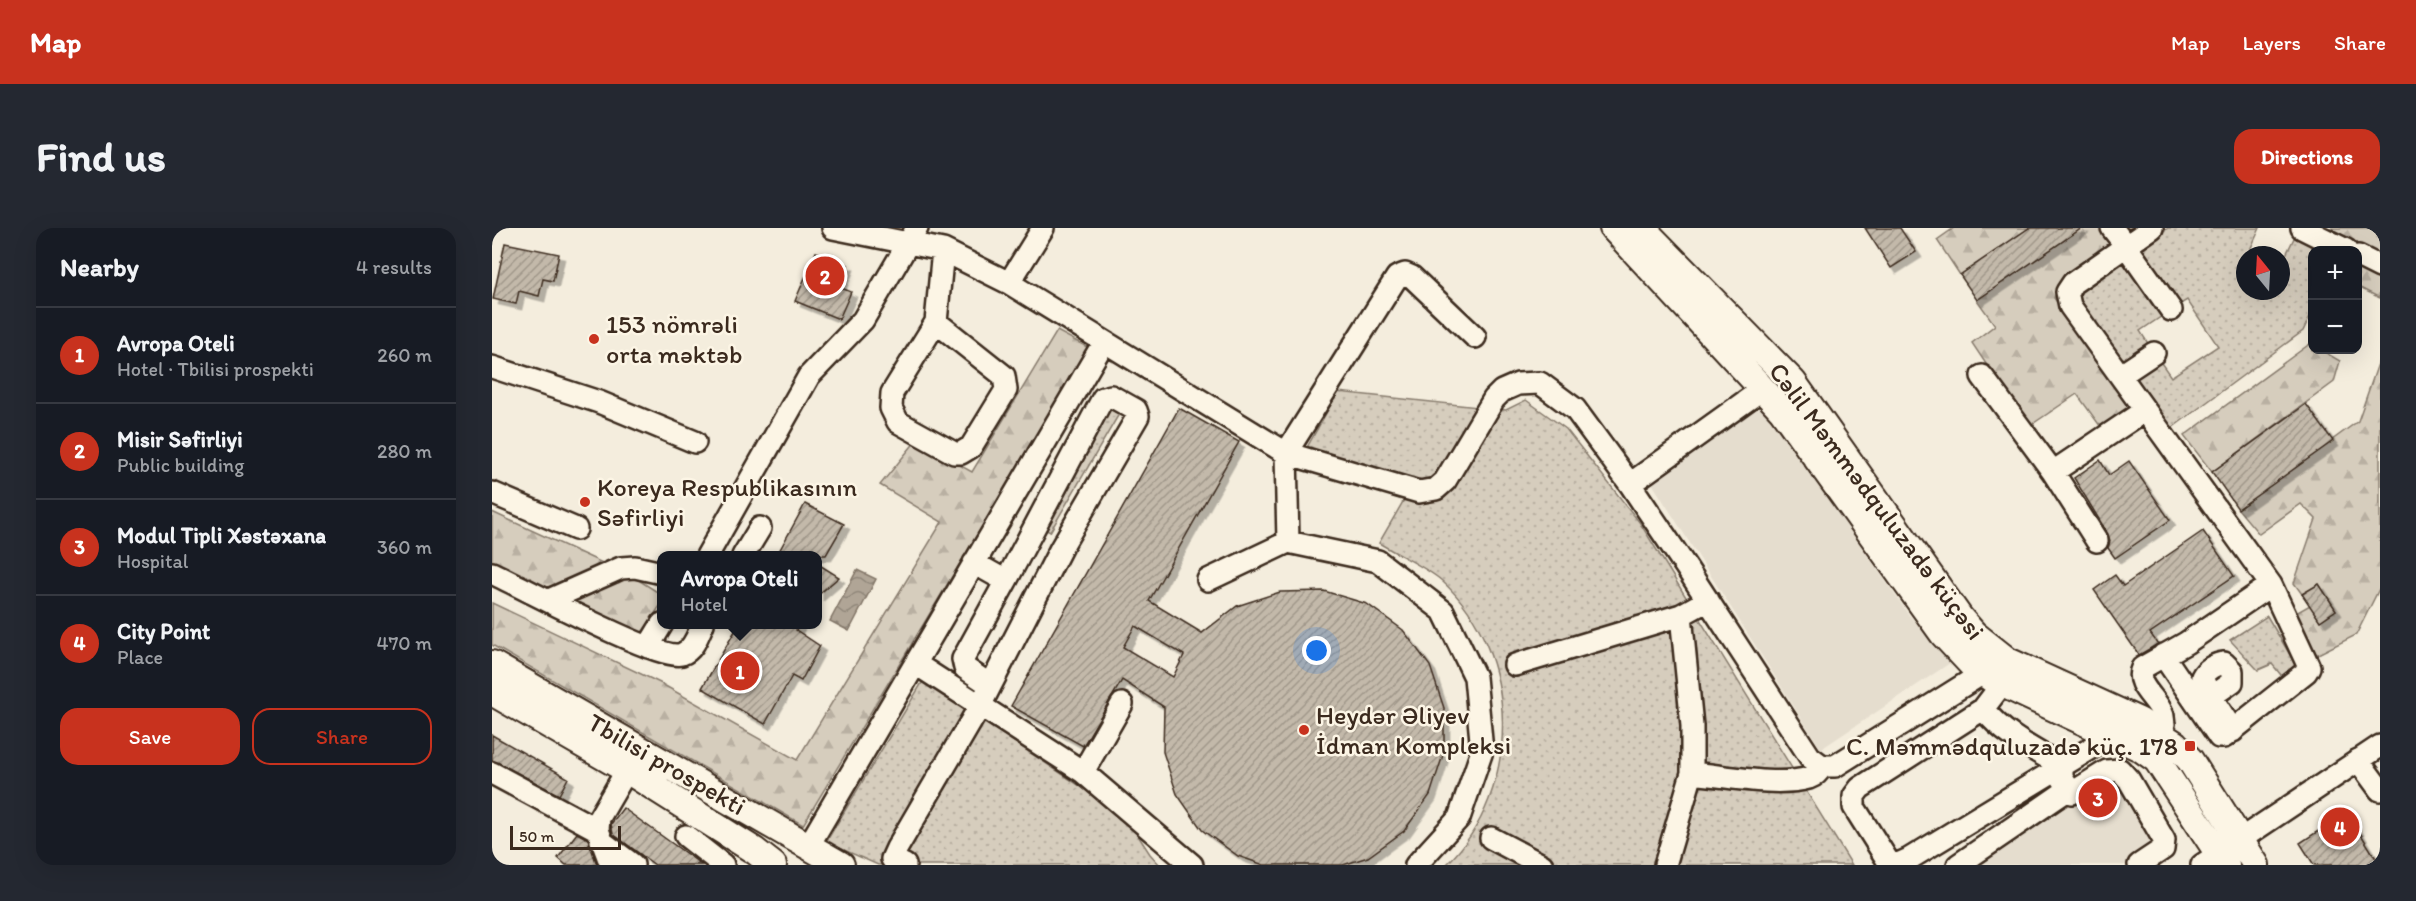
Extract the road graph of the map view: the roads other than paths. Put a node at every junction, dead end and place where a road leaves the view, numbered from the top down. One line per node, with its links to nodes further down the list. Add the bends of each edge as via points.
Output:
1 (833, 228): 8 (street)
2 (1043, 228): 14 (street)
3 (1613, 228): 23 (main road, Cəlil Məmmədquluzadə küçəsi)
4 (1642, 228): 56 (main road, Cəlil Məmmədquluzadə küçəsi, via 1793,382)
5 (2112, 228): 9 (street)
6 (2152, 228): 9 (street)
7 (2302, 228): 10 (street)
8 (913, 235): 11 (street); 36 (street, via 863,320 810,375)
9 (2126, 246): 15 (street); 21 (street, via 2073,283 2067,292 2070,306)
10 (2338, 246)
11 (943, 250): 14 (street); 16 (street)
12 (2362, 258): 13 (street)
13 (2380, 267)
14 (1009, 283): 18 (street)
15 (2170, 310)
16 (936, 322): 16 (street, via 892,393 891,408 898,422 954,453 961,453 971,447 1006,390 1006,383 1004,376)
17 (1475, 337): 26 (street, via 1412,277 1397,277)
18 (1104, 342): 26 (street); 38 (street)
19 (2154, 353): 21 (street)
20 (492, 367): 25 (street, via 599,402)
21 (2121, 375): 24 (street)
22 (1982, 376): 27 (street)
23 (1764, 388): 28 (street); 56 (main road, Cəlil Məmmədquluzadə küçəsi, via 1943,634 1973,666)
24 (2144, 411): 27 (street); 43 (street)
25 (694, 442)
26 (1286, 453): 28 (street, via 1419,492 1436,489 1445,481 1494,399 1518,384 1540,383 1575,409); 34 (street)
27 (2053, 472): 33 (street)
28 (1630, 484): 45 (street)
29 (492, 492): 31 (street)
30 (760, 528): 37 (street)
31 (576, 529)
32 (1032, 533): 35 (street); 35 (street, via 1103,398 1111,396 1136,410 1138,416); 42 (street)
33 (2097, 541)
34 (1288, 542): 41 (street); 92 (street, via 1378,561 1443,611 1475,677 1482,751 1459,818)
35 (1061, 548): 48 (street)
36 (709, 551)
37 (746, 551)
38 (974, 563): 42 (street); 54 (street)
39 (657, 572): 44 (street, via 621,568)
40 (492, 573): 44 (street)
41 (1208, 580)
42 (1006, 581): 46 (street)
43 (2271, 585): 52 (street); 64 (street, via 2309,667)
44 (549, 600): 51 (street)
45 (1708, 600): 47 (street); 68 (street, via 1810,757)
46 (994, 603): 48 (street); 57 (street, via 963,659 965,668)
47 (1681, 615): 55 (street); 73 (street, via 1692,726)
48 (1024, 620): 57 (street)
49 (659, 629): 51 (street)
50 (702, 629): 51 (street, via 693,646 682,654 671,655)
51 (648, 647)
52 (2163, 655): 64 (street, via 2219,737); 65 (street, via 2139,674 2162,713 2164,724)
53 (492, 664): 81 (main road, Tbilisi prospekti)
54 (916, 664): 61 (street); 81 (street)
55 (1515, 665)
56 (1994, 670): 62 (street); 63 (main road, Cəlil Məmmədquluzadə küçəsi, via 2008,661); 68 (street, via 1835,766)
57 (990, 685): 61 (street)
58 (492, 692): 70 (main road, Tbilisi prospekti)
59 (2212, 696): 64 (street)
60 (1122, 704): 71 (street)
61 (980, 706): 71 (street); 90 (street, via 894,853 892,859)
62 (1983, 709): 69 (street, via 2013,738); 78 (street, via 1860,788 1854,796 1854,807 1888,861 1898,864)
63 (2120, 725): 65 (main road, Cəlil Məmmədquluzadə küçəsi); 69 (street); 83 (main road, Cəlil Məmmədquluzadə küçəsi, via 2157,760)
64 (2233, 731)
65 (2158, 732): 80 (main road, Cəlil Məmmədquluzadə küçəsi, via 2190,760)
66 (2380, 746): 67 (street)
67 (2358, 760): 75 (street); 80 (street)
68 (1822, 766): 73 (street, via 1815,776 1779,781)
69 (2062, 766): 74 (street, via 2062,778); 78 (street)
70 (627, 770): 76 (street, via 599,818); 88 (main road, Tbilisi prospekti)
71 (1083, 772): 91 (street)
72 (492, 773): 76 (street)
73 (1692, 773): 94 (street)
74 (2068, 789): 82 (street, via 2074,793 2107,771 2120,770 2164,840); 84 (street)
75 (2380, 790)
76 (599, 835): 85 (street); 86 (street)
77 (686, 836): 87 (street)
78 (1946, 836): 84 (street)
79 (1491, 838): 93 (street)
80 (2240, 839): 83 (street); 96 (main road, Cəlil Məmmədquluzadə küçəsi)
81 (808, 845): 89 (main road, Tbilisi prospekti)
82 (2165, 858): 95 (street)
83 (2216, 861)
84 (1961, 863)
85 (611, 865)
86 (633, 865)
87 (723, 865)
88 (773, 865)
89 (841, 865)
90 (905, 865)
91 (1192, 865)
92 (1416, 865)
93 (1542, 865)
94 (1665, 865)
95 (2139, 865)
96 (2256, 865)

